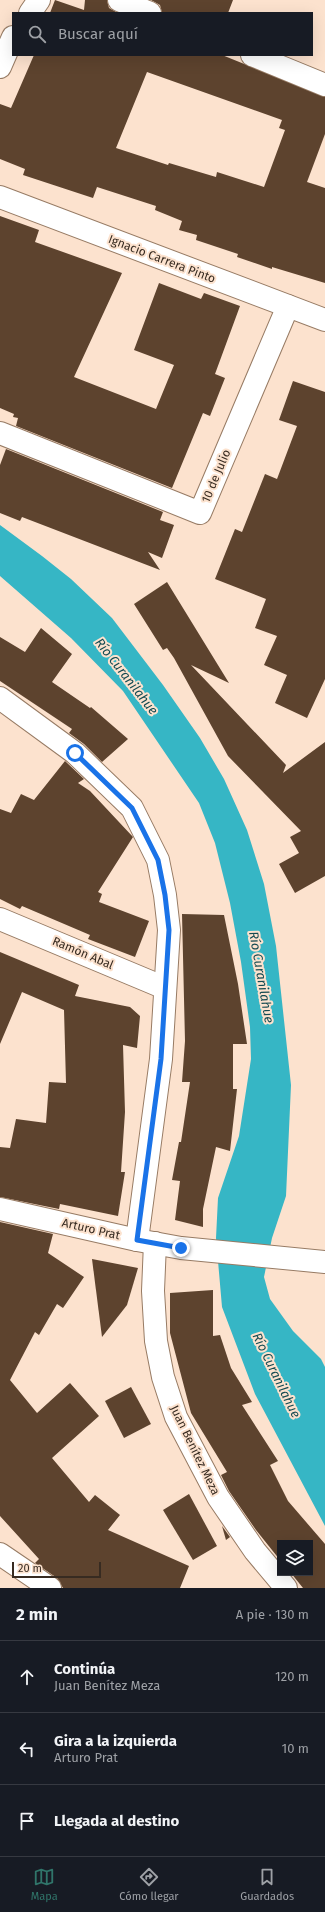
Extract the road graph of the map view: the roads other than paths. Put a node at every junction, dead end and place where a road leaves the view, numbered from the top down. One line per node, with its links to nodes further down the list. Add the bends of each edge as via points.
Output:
1 (39, 0): 3 (street)
2 (119, 0): 4 (street)
3 (31, 12)
4 (148, 12)
5 (12, 39): 7 (street)
6 (254, 56): 8 (street)
7 (0, 68)
8 (325, 85)
9 (0, 197): 10 (street, Ignacio Carrera Pinto)
10 (288, 306): 11 (street, Ignacio Carrera Pinto); 12 (street, 10 de Julio, via 200,514)
11 (325, 320)
12 (0, 433)
13 (0, 698): 15 (street, Juan Benítez Meza, via 75,753 132,808 158,860 165,895 169,930)
14 (0, 919): 15 (street, Ramón Abal)
15 (165, 988): 17 (street, Juan Benítez Meza)
16 (0, 1209): 17 (street, Arturo Prat)
17 (146, 1242): 18 (street, Arturo Prat, via 181,1248); 21 (street, Juan Benítez Meza, via 156,1341 163,1377 176,1417 218,1497 255,1550)
18 (325, 1262)
19 (0, 1554): 20 (street)
20 (50, 1588)
21 (286, 1588)

